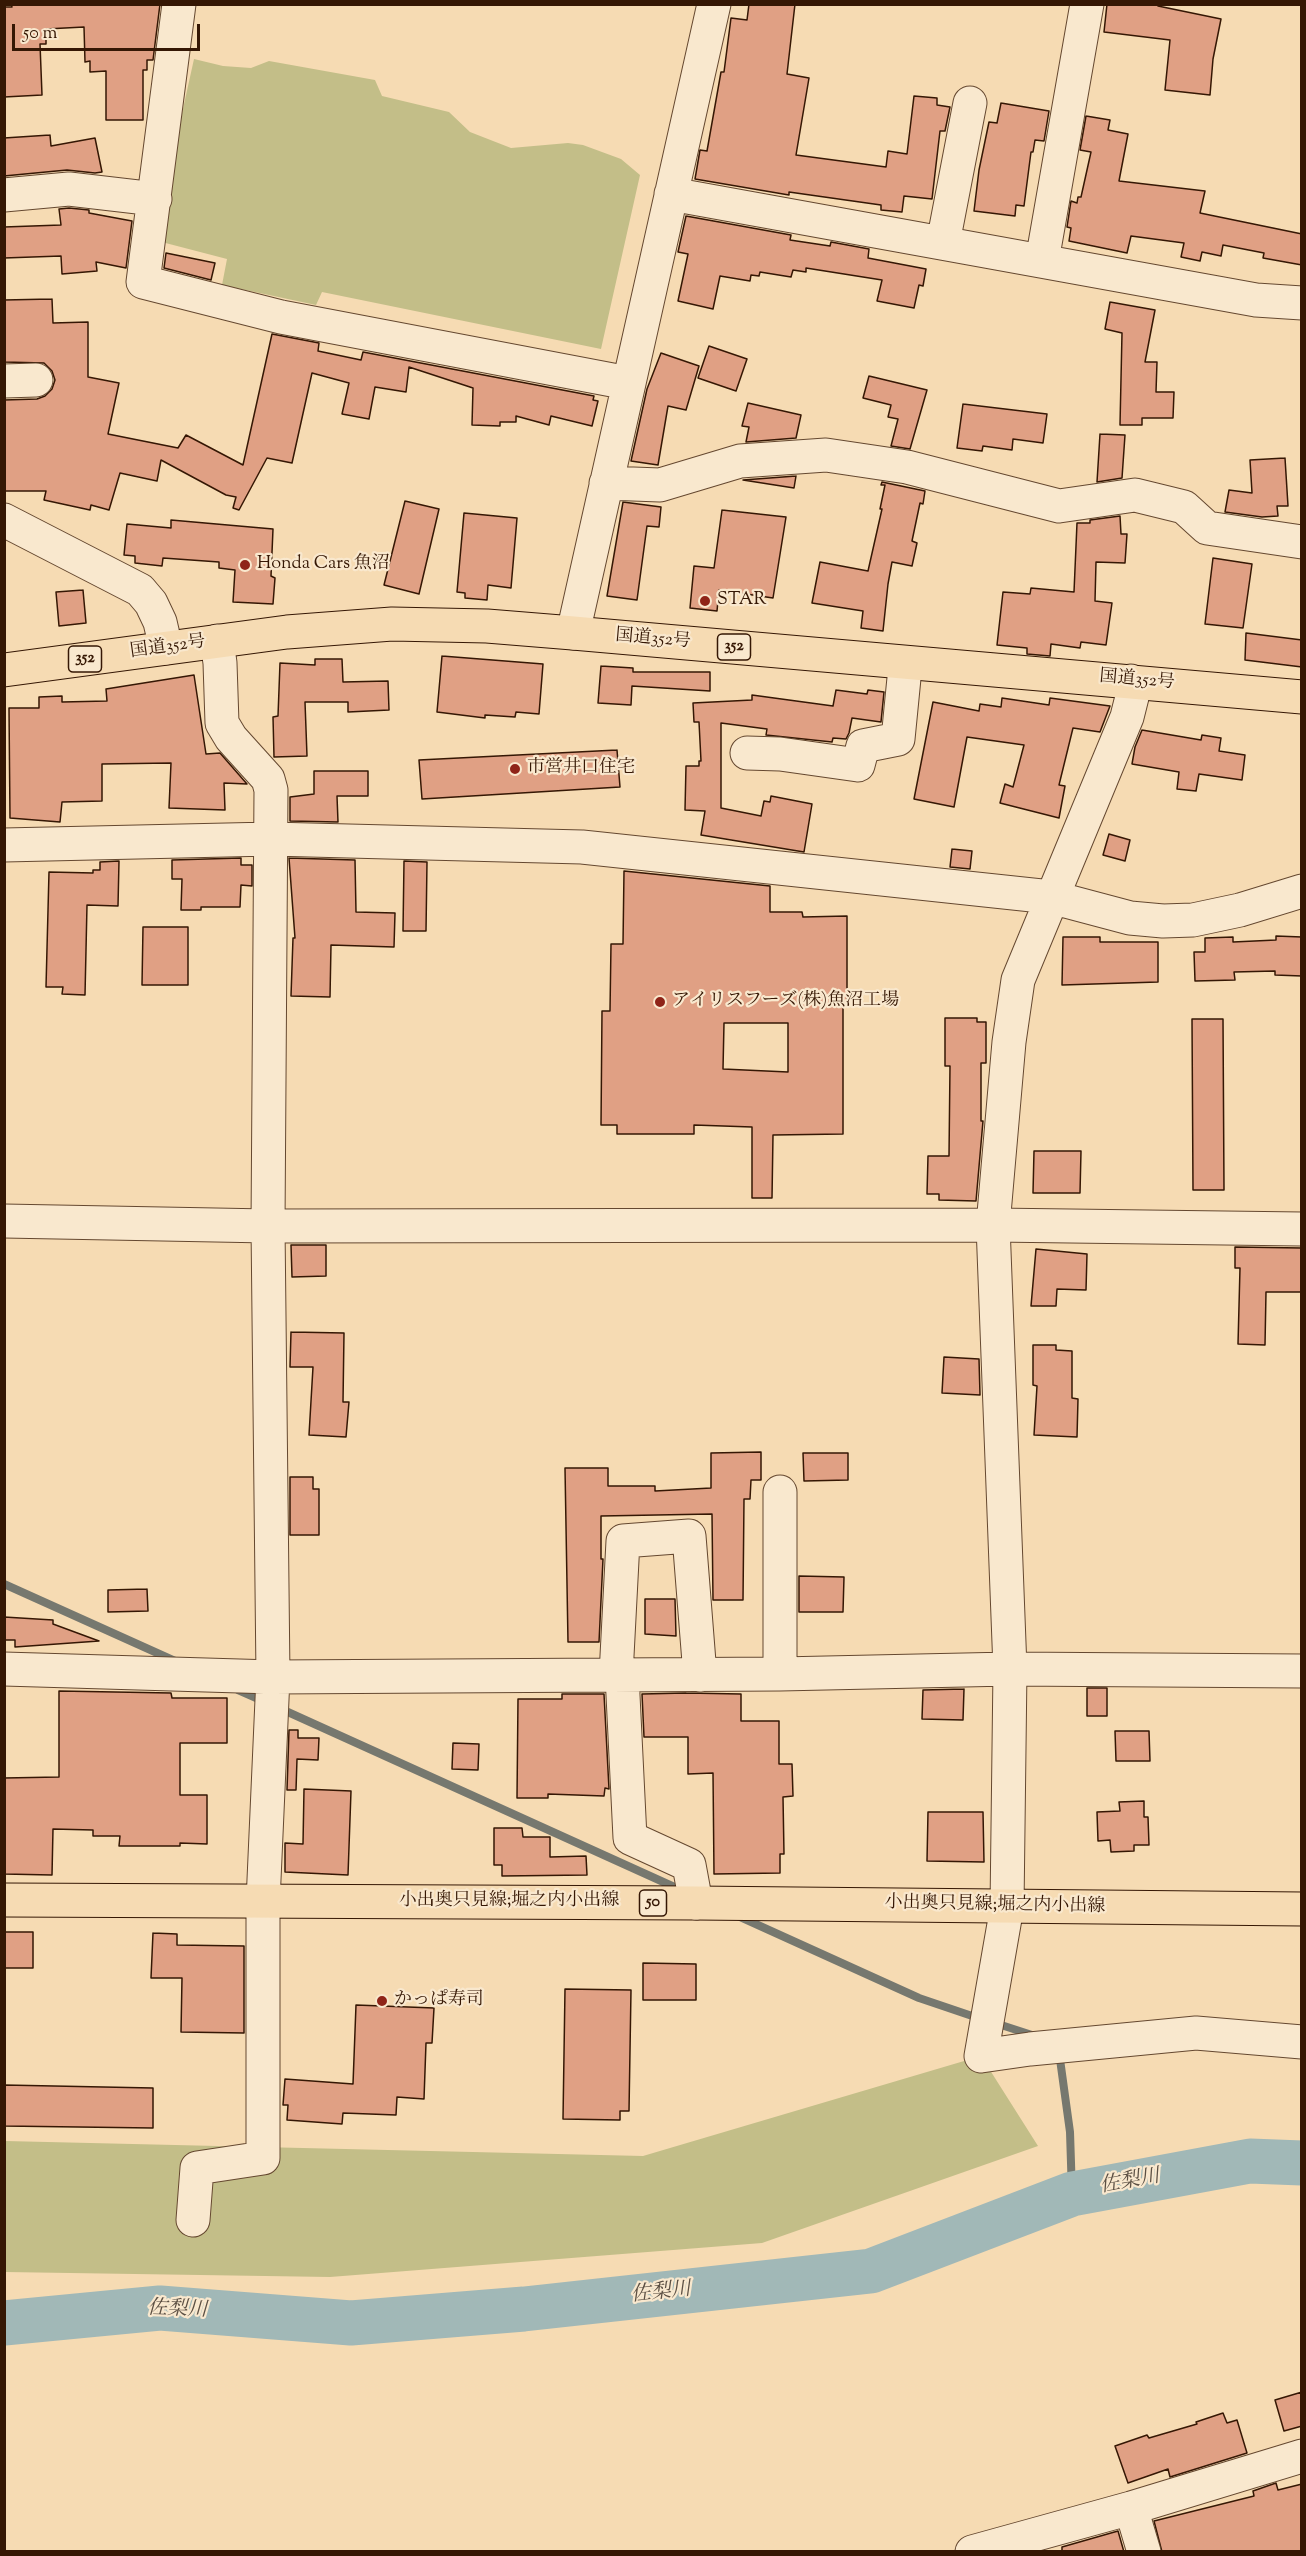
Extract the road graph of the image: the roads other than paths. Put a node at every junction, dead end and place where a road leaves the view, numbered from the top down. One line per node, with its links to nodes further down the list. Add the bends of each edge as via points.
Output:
1 (180, 4): 7 (street)
2 (714, 4): 5 (street)
3 (1087, 4): 9 (street)
4 (970, 103): 8 (street)
5 (671, 194): 8 (street); 11 (street)
6 (4, 195): 7 (street, via 69,189)
7 (155, 199): 11 (street, via 143,282 281,317)
8 (943, 243): 9 (street)
9 (1042, 261): 10 (street, via 1256,300)
10 (1302, 303)
11 (628, 383): 12 (street)
12 (606, 483): 14 (street, via 660,485 740,461 826,455 907,467 1059,506 1135,495 1184,507 1207,528); 15 (street)
13 (4, 520): 17 (street, via 140,590 160,622)
14 (1302, 542)
15 (573, 633): 16 (main road, 国道352号 / 352, via 392,624); 20 (main road, 国道352号 / 352)
16 (217, 641): 17 (main road, 国道352号 / 352); 23 (street, via 222,723 268,779)
17 (166, 648): 18 (main road, 国道352号 / 352)
18 (4, 670)
19 (904, 678): 22 (street, via 898,739 863,746 858,765)
20 (1131, 681): 21 (main road, 国道352号 / 352); 26 (street, via 1127,717)
21 (1302, 697)
22 (747, 753)
23 (271, 839): 24 (street); 26 (street, via 582,847); 29 (street)
24 (4, 845)
25 (1302, 891): 26 (street, via 1217,915 1163,921 1130,918)
26 (1051, 897): 28 (street, via 1017,989)
27 (4, 1221): 29 (street)
28 (993, 1225): 29 (street); 30 (street); 33 (street)
29 (268, 1226): 38 (street)
30 (1302, 1229)
31 (780, 1492): 35 (street)
32 (4, 1669): 38 (street)
33 (1010, 1669): 34 (street); 35 (street); 42 (street)
34 (1302, 1671)
35 (780, 1674): 37 (street)
36 (619, 1675): 37 (street); 37 (street, via 623,1541 689,1536); 38 (street); 41 (street, via 630,1838 688,1865)
37 (700, 1675)
38 (273, 1677): 40 (street)
39 (4, 1900): 40 (main road, 小出奥只見線;堀之内小出線 / 50)
40 (263, 1902): 41 (main road, 小出奥只見線;堀之内小出線 / 50); 45 (street, via 262,2158 198,2168)
41 (696, 1903): 42 (main road, 小出奥只見線;堀之内小出線 / 50)
42 (1006, 1907): 43 (main road, 小出奥只見線;堀之内小出線 / 50); 44 (street, via 981,2056 1196,2033)
43 (1302, 1909)
44 (1302, 2042)
45 (193, 2220)
46 (1302, 2456): 47 (street)
47 (1131, 2508): 48 (street); 49 (street)
48 (972, 2552)
49 (1144, 2552)

